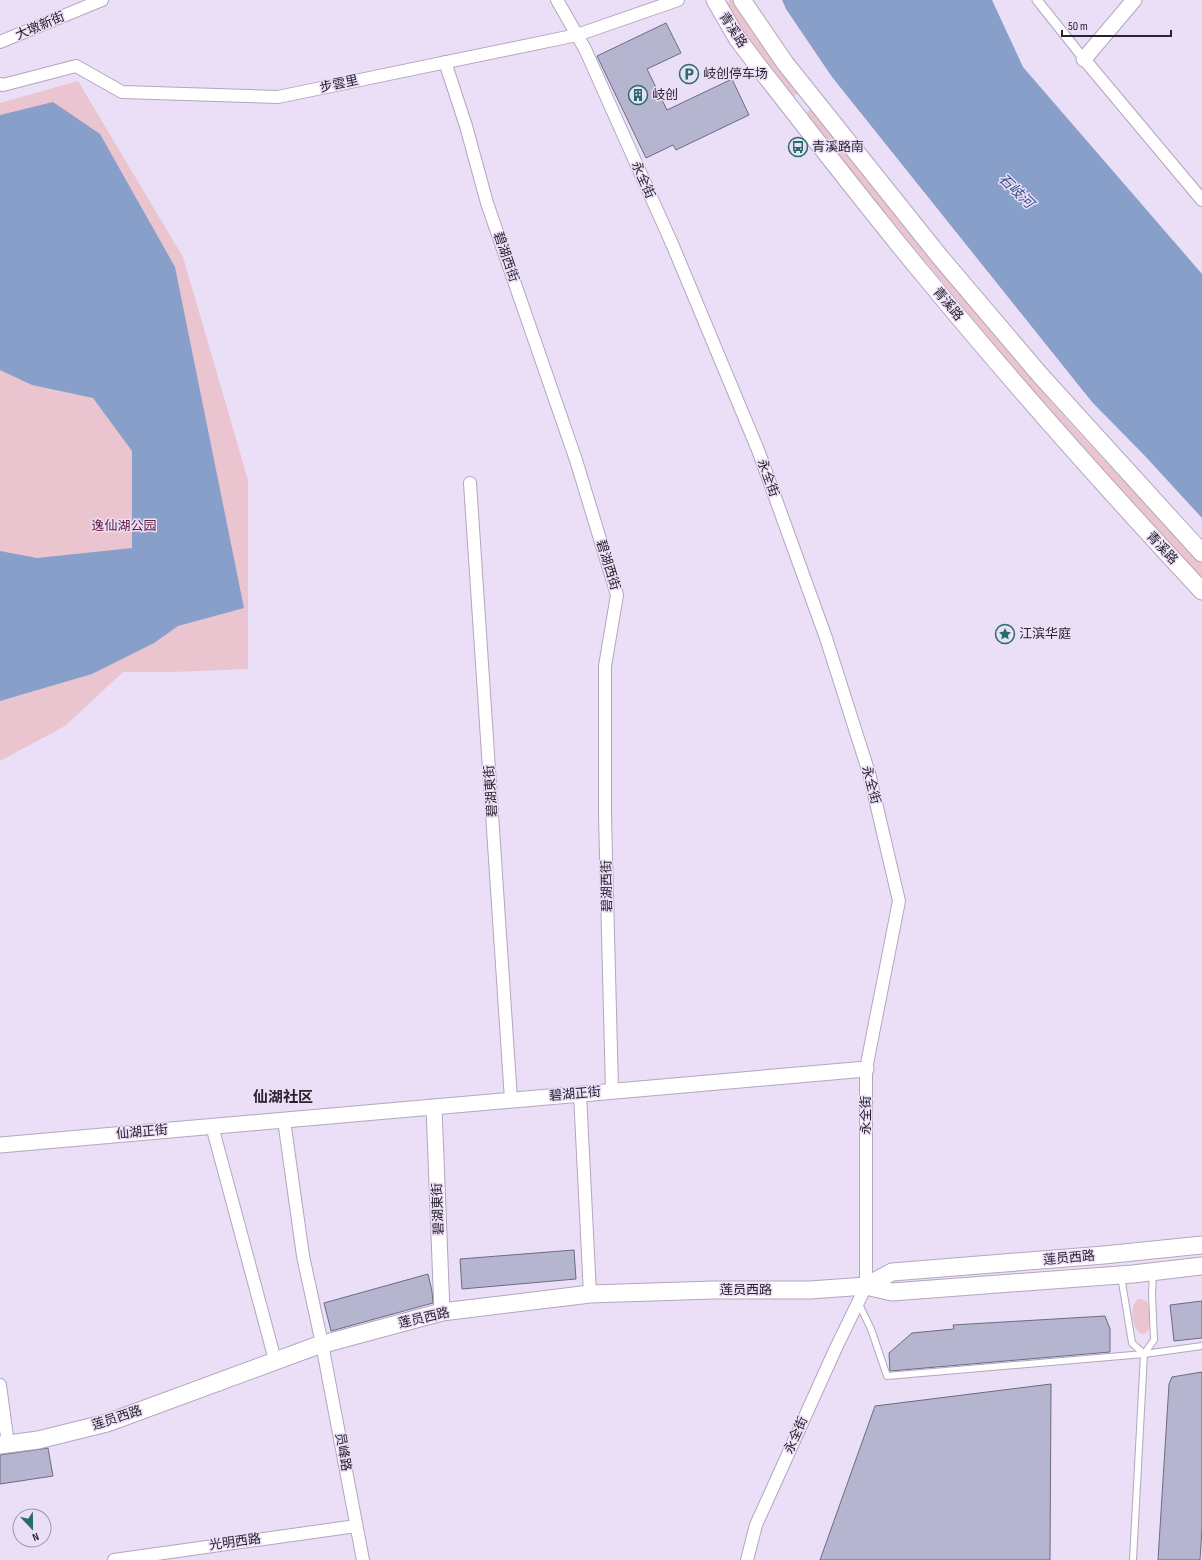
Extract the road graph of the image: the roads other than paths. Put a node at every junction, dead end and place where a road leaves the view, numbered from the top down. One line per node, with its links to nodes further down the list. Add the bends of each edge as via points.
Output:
1 (102, 0): 9 (street, 大墩新街)
2 (558, 0): 8 (street, 永全街)
3 (678, 0): 8 (street, 步雲里)
4 (715, 0): 14 (main road, 青溪路, via 737,38)
5 (742, 0): 13 (main road, 青溪路, via 785,63)
6 (1037, 0): 10 (street)
7 (1134, 0): 10 (street)
8 (577, 35): 11 (street, 步雲里); 19 (street, 永全街, via 673,246 758,450 826,638 869,773 899,902)
9 (0, 42)
10 (1084, 59): 15 (street)
11 (445, 62): 12 (street, 步雲里, via 278,97 122,92 76,66); 20 (street, 碧湖西街, via 487,203 576,460 617,595 605,666)
12 (0, 84)
13 (813, 98): 14 (main road, via 800,103); 17 (main road, 青溪路, via 940,257 1040,376)
14 (795, 113): 18 (main road, 青溪路, via 1013,382)
15 (1202, 200)
16 (470, 483): 22 (street, 碧湖東街)
17 (1202, 553)
18 (1202, 591)
19 (866, 1069): 20 (street, 碧湖正街); 31 (street, 永全街)
20 (612, 1091): 21 (street, 碧湖正街)
21 (580, 1094): 22 (street, 碧湖正街); 32 (street)
22 (511, 1100): 23 (street, 碧湖正街)
23 (434, 1107): 24 (street, 碧湖正街); 34 (street, 碧湖東街)
24 (284, 1120): 25 (street, 仙湖正街); 35 (street, 员峰路, via 303,1256)
25 (212, 1126): 26 (street, 仙湖正街); 38 (street)
26 (0, 1145)
27 (1202, 1245): 31 (main road, 莲员西路, via 892,1272)
28 (1202, 1266): 29 (main road, 莲员西路)
29 (1153, 1272): 30 (main road, 莲员西路); 37 (lane, via 1154,1340)
30 (1121, 1275): 31 (main road, 莲员西路, via 892,1292); 37 (lane, via 1132,1344)
31 (866, 1286): 32 (main road, 莲员西路, via 810,1290); 33 (street, 永全街)
32 (590, 1294): 34 (main road, 莲员西路)
33 (858, 1302): 37 (lane, via 887,1376); 44 (street, 永全街, via 756,1525)
34 (442, 1312): 35 (main road, 莲员西路)
35 (322, 1344): 38 (main road, 莲员西路); 41 (street, 员峰路)
36 (1202, 1346): 37 (lane)
37 (1144, 1354): 45 (lane)
38 (274, 1360): 40 (main road, 莲员西路, via 107,1423 38,1440)
39 (0, 1385): 40 (street)
40 (4, 1445)
41 (356, 1526): 42 (street, 光明西路); 43 (street, 员峰路)
42 (114, 1560)
43 (363, 1560)
44 (747, 1560)
45 (1133, 1560)

